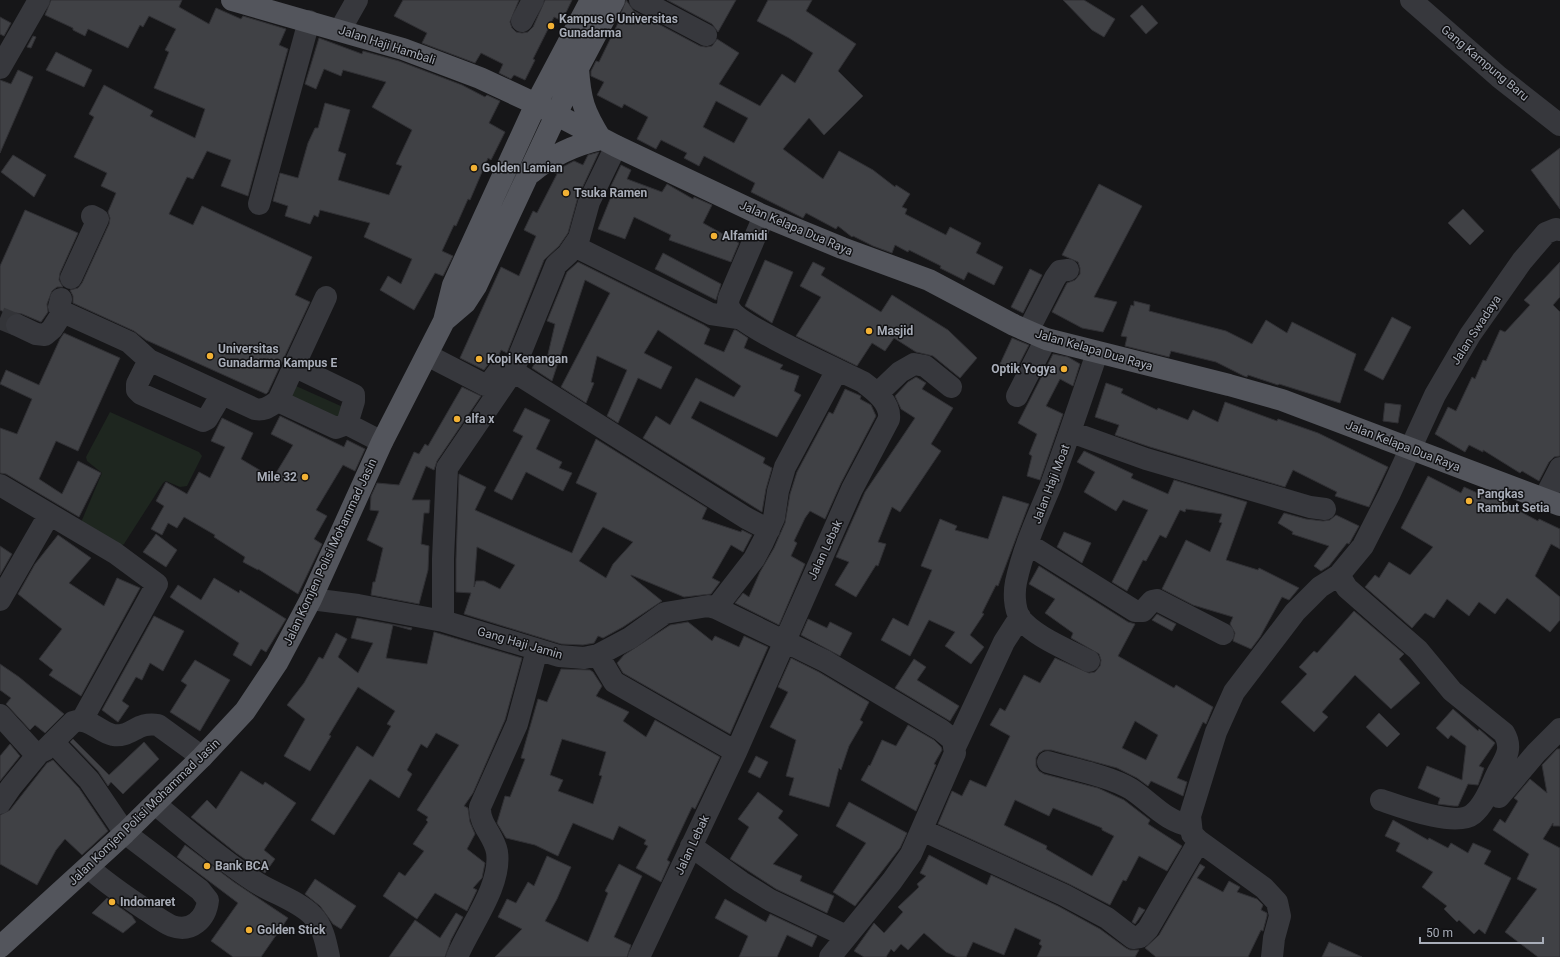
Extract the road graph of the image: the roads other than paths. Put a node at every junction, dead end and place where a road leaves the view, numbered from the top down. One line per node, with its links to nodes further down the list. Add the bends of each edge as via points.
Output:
1 (39, 0): 13 (street)
2 (232, 0): 9 (main road, Jalan Haji Hambali)
3 (357, 0): 11 (street)
4 (533, 0): 10 (street)
5 (591, 0): 15 (main road, Jalan Komjen Polisi Mohammad Jasin)
6 (614, 0): 14 (main road, Jalan Komjen Polisi Mohammad Jasin)
7 (640, 0): 12 (street)
8 (1411, 0): 17 (street, Gang Kampung Baru, via 1499,77)
9 (310, 21): 11 (main road, Jalan Haji Hambali); 20 (street)
10 (522, 21)
11 (340, 30): 15 (main road, Jalan Haji Hambali, via 432,59)
12 (706, 35)
13 (0, 68)
14 (578, 68): 16 (main road, Jalan Komjen Polisi Mohammad Jasin); 18 (main road, via 580,93 587,118)
15 (536, 104): 16 (main road, Jalan Kelapa Dua Raya); 29 (main road, Jalan Komjen Polisi Mohammad Jasin, via 453,285)
16 (556, 115): 18 (main road, Jalan Kelapa Dua Raya); 19 (main road, Jalan Komjen Polisi Mohammad Jasin)
17 (1560, 125)
18 (608, 143): 19 (main road, via 581,144 562,151); 22 (main road, Jalan Kelapa Dua Raya); 24 (street, via 583,227)
19 (528, 175): 29 (main road, Jalan Komjen Polisi Mohammad Jasin, via 469,298 458,311)
20 (259, 204)
21 (92, 216): 26 (street, via 98,218)
22 (764, 216): 28 (street, Jalan Lebak, via 728,302 729,308); 31 (main road, Jalan Kelapa Dua Raya, via 930,280)
23 (1560, 230): 46 (street, Jalan Swadaya, via 1546,233 1470,336 1436,395)
24 (574, 246): 28 (street, via 711,314); 37 (street, via 556,265)
25 (1068, 270): 31 (street, via 1060,271 1055,278)
26 (70, 278)
27 (326, 297): 35 (street)
28 (738, 318): 36 (street, Jalan Lebak)
29 (444, 321): 33 (main road, Jalan Komjen Polisi Mohammad Jasin)
30 (17, 325): 34 (street, via 36,334 45,335 52,329 64,307 129,342)
31 (1037, 335): 32 (main road, Jalan Kelapa Dua Raya); 41 (street)
32 (1097, 353): 44 (street, Jalan Haji Moat); 46 (main road, Jalan Kelapa Dua Raya, via 1262,394)
33 (427, 355): 37 (street, via 485,385 489,384 502,367); 45 (main road, Jalan Komjen Polisi Mohammad Jasin)
34 (149, 360): 40 (street); 40 (street, via 137,384 137,390 141,394 203,421 220,397)
35 (294, 366): 42 (street); 43 (street, via 354,395)
36 (837, 370): 39 (street, Jalan Lebak, via 863,382); 52 (street, via 785,467)
37 (513, 371): 52 (street, via 741,515); 59 (street, via 447,468)
38 (951, 387): 39 (street, via 926,366 914,364 900,372)
39 (878, 394): 61 (street, Jalan Lebak, via 890,412 889,418 852,489)
40 (225, 395): 42 (street, via 261,411)
41 (1017, 396)
42 (278, 401): 43 (street, via 336,428)
43 (347, 424): 45 (street)
44 (1070, 432): 50 (street, via 1146,459 1310,507); 53 (street, Jalan Haji Moat)
45 (382, 442): 55 (main road, Jalan Komjen Polisi Mohammad Jasin)
46 (1410, 448): 49 (main road, Jalan Kelapa Dua Raya); 54 (street, Jalan Swadaya, via 1370,534)
47 (1560, 468): 49 (street)
48 (0, 485): 51 (street)
49 (1552, 502)
50 (1325, 509)
51 (49, 515): 56 (street); 66 (street, via 115,553 157,584)
52 (769, 530): 57 (street, via 754,559)
53 (1028, 544): 58 (street, Jalan Haji Moat, via 1016,583 1016,608); 60 (street, via 1135,611 1143,611 1152,601 1157,600)
54 (1339, 575): 73 (street, via 1347,588 1418,650 1452,691 1504,733 1509,741); 79 (street, Jalan Swadaya, via 1320,587 1295,612 1234,692 1216,732 1190,816)
55 (311, 599): 59 (street, Gang Haji Jamin); 71 (main road, Jalan Komjen Polisi Mohammad Jasin, via 292,637 260,690 245,711)
56 (0, 600)
57 (716, 608): 61 (street, Gang Haji Jamin); 63 (street, Gang Haji Jamin, via 708,606 665,613 630,638)
58 (1020, 617): 64 (street, via 1037,633); 68 (street, via 1004,642)
59 (443, 621): 62 (street, Gang Haji Jamin)
60 (1223, 634)
61 (784, 640): 68 (street, Gang Haji Jamin, via 846,672 942,730 949,735); 70 (street, Jalan Lebak)
62 (538, 650): 63 (street, Gang Haji Jamin, via 570,658); 87 (street, via 517,724 480,807 482,822 495,845 497,862 488,892)
63 (598, 655): 70 (street, via 614,682)
64 (1089, 661)
65 (0, 715): 69 (street, via 32,750)
66 (82, 720): 69 (street, via 73,722); 71 (street, via 115,735 124,734 141,725 158,724)
67 (1560, 729): 73 (street)
68 (955, 746): 77 (street, via 953,760)
69 (46, 748): 75 (street); 78 (street, via 89,780)
70 (736, 752): 80 (street, Jalan Lebak)
71 (202, 757): 76 (main road, Jalan Komjen Polisi Mohammad Jasin)
72 (1048, 762): 79 (street, via 1118,783 1172,821)
73 (1504, 781): 74 (street, via 1471,816 1461,818 1420,814)
74 (1381, 800)
75 (0, 803)
76 (155, 804): 78 (main road, Jalan Komjen Polisi Mohammad Jasin); 86 (street, via 241,872 312,915 324,935)
77 (922, 830): 79 (street, via 1070,898 1107,918 1133,938 1140,937 1148,929); 82 (street, via 903,866)
78 (125, 832): 81 (main road, Jalan Komjen Polisi Mohammad Jasin); 81 (street, via 200,890 208,900 207,908 196,924 182,928 162,921)
79 (1195, 833): 90 (street, via 1264,888 1277,902 1280,916)
80 (691, 846): 82 (street, via 770,900); 88 (street, Jalan Lebak)
81 (88, 868): 83 (main road, Jalan Komjen Polisi Mohammad Jasin)
82 (846, 936): 89 (street)
83 (0, 947)
84 (0, 953): 85 (street)
85 (5, 957)
86 (329, 957)
87 (457, 957)
88 (639, 957)
89 (830, 957)
90 (1272, 957)

